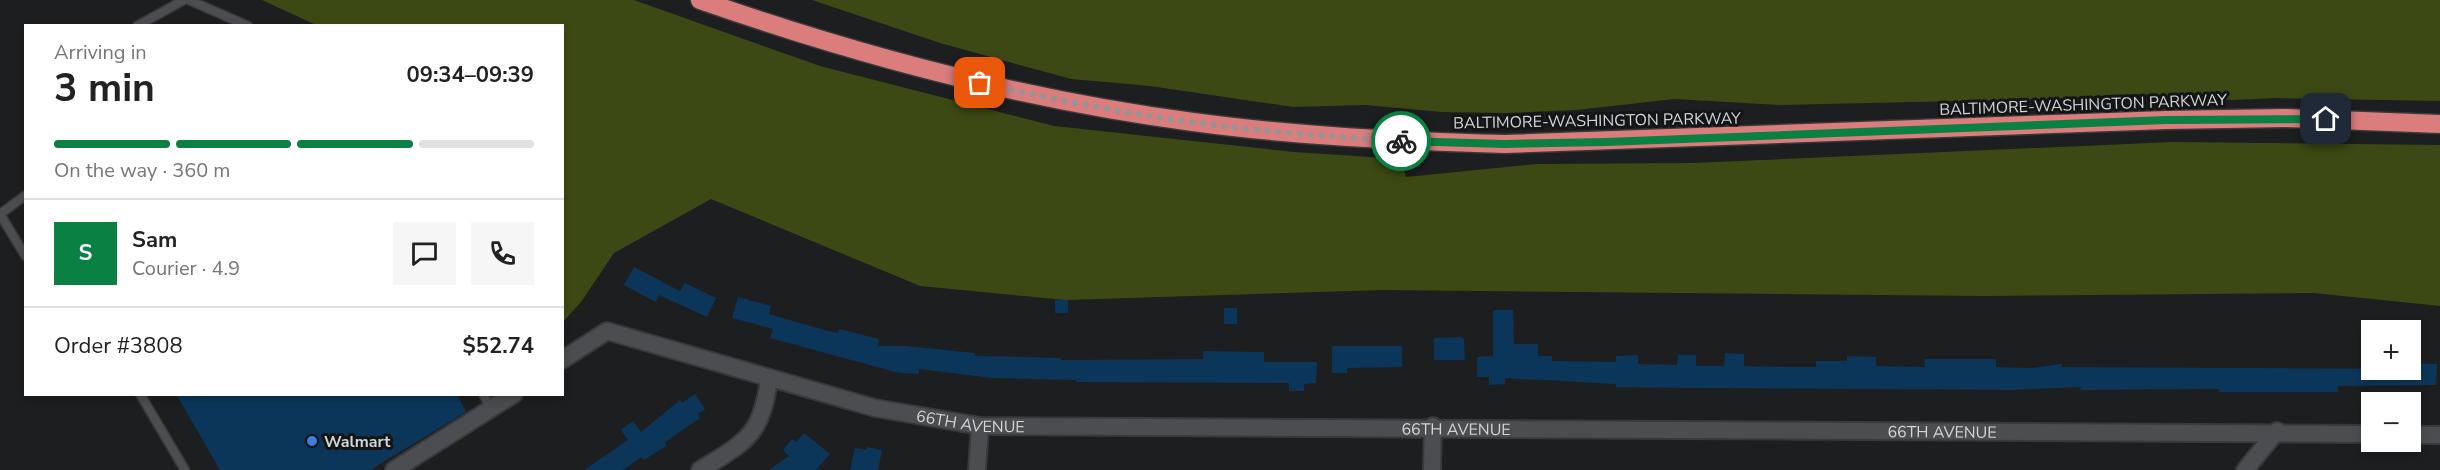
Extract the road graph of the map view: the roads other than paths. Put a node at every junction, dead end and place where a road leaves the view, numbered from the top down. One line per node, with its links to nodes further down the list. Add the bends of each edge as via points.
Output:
1 (184, 0): 4 (lane)
2 (189, 0): 5 (lane)
3 (700, 0): 6 (highway, BALTIMORE-WASHINGTON PARKWAY, via 827,42 980,83 1079,104 1299,134 1505,144 2166,120 2285,118)
4 (141, 24)
5 (243, 24)
6 (2440, 124)
7 (24, 196): 8 (lane)
8 (0, 214): 9 (lane)
9 (24, 254)
10 (564, 359): 11 (street, 66TH AVENUE, via 607,331)
11 (769, 379): 16 (street, 66TH AVENUE, via 875,408); 24 (street, via 763,414 756,429 745,441)
12 (141, 396): 22 (lane)
13 (484, 396): 15 (lane)
14 (511, 396): 15 (street)
15 (492, 411): 23 (street)
16 (980, 426): 17 (street, 66TH AVENUE); 25 (street)
17 (1433, 426): 18 (street, 66TH AVENUE); 26 (street)
18 (2277, 432): 19 (street, 66TH AVENUE); 27 (street)
19 (2361, 434)
20 (2421, 435): 21 (street)
21 (2440, 435)
22 (185, 470)
23 (394, 470)
24 (700, 470)
25 (977, 470)
26 (1432, 470)
27 (2245, 470)

